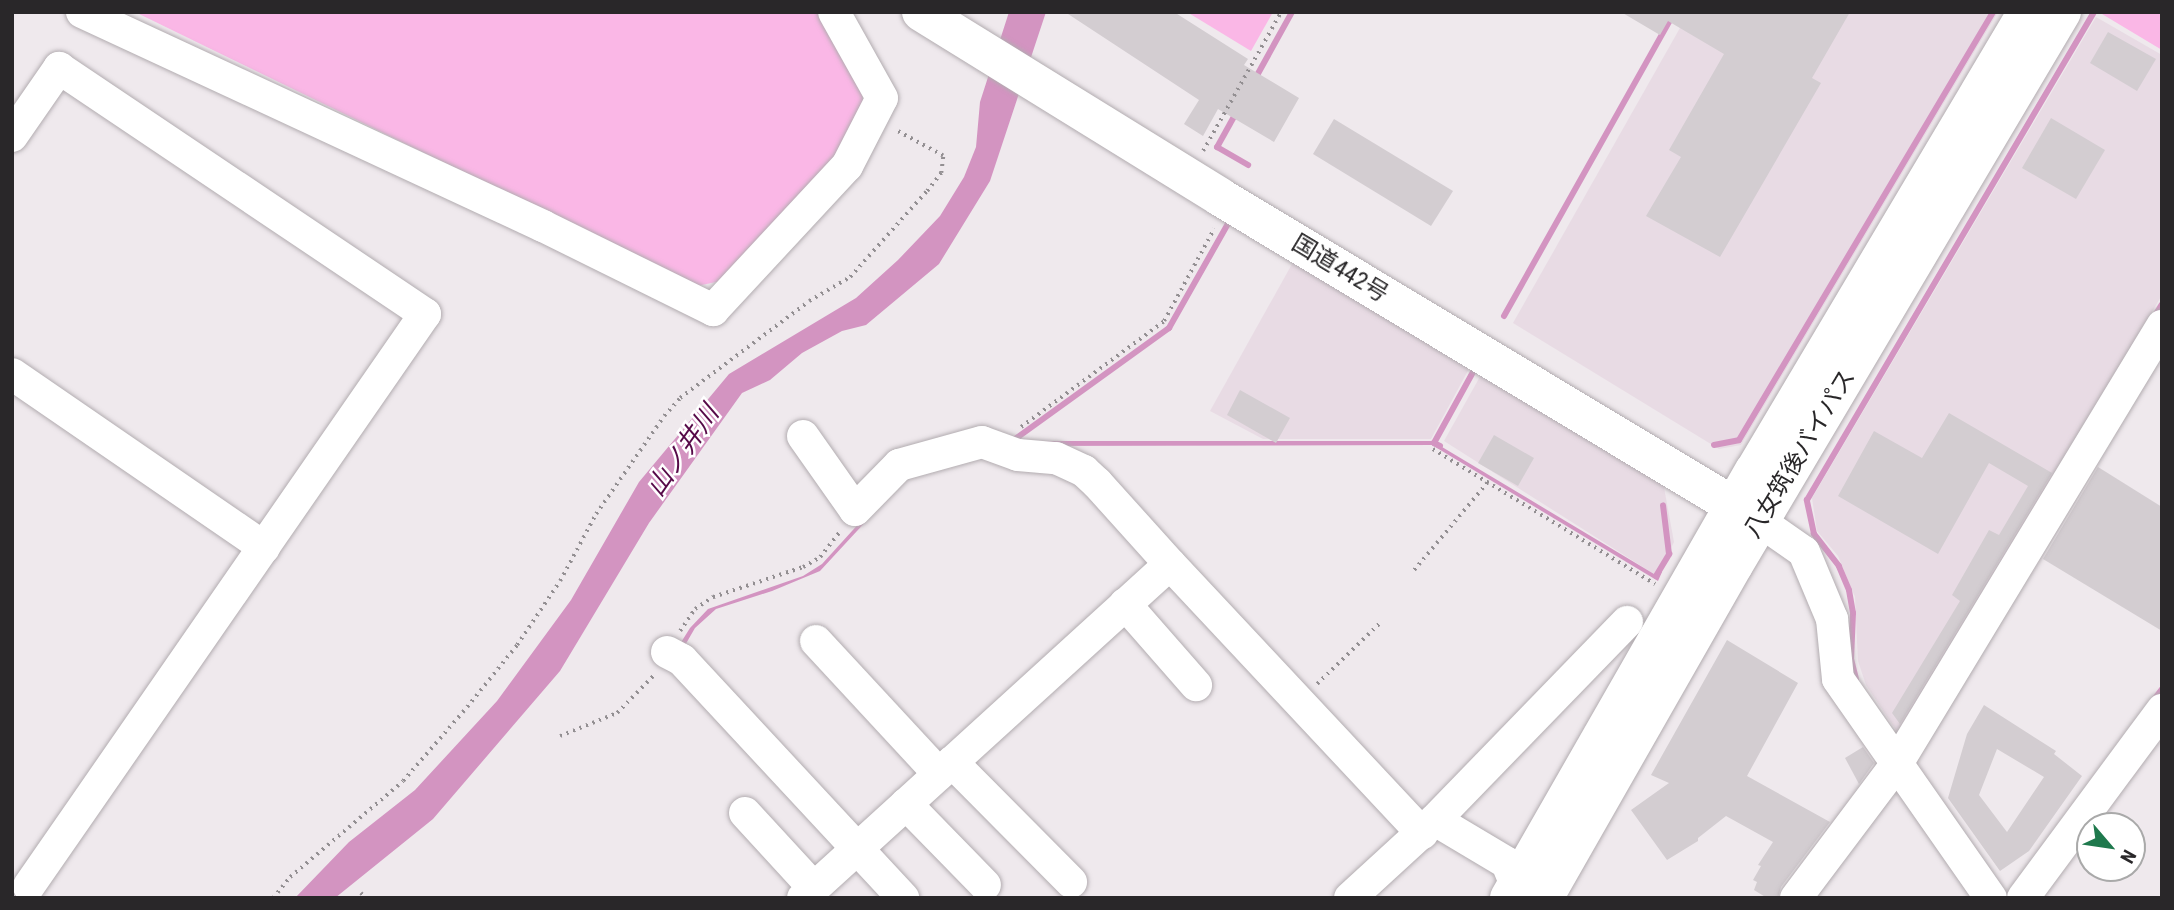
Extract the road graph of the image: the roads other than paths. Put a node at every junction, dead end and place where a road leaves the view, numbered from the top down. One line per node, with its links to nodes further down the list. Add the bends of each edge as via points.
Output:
1 (82, 12): 2 (street, via 713,310 847,166 882,98)
2 (834, 12)
3 (921, 12): 10 (highway, 国道442号)
4 (2027, 12): 10 (highway, 八女筑後バイパス)
5 (2062, 12): 10 (highway, 八女筑後バイパス)
6 (12, 136): 11 (street, via 59,68 425,314)
7 (2162, 326): 19 (street)
8 (12, 374): 11 (street)
9 (803, 436): 12 (street, via 855,510 899,465 982,442 1018,455 1056,458 1084,471)
10 (1748, 513): 19 (street, via 1804,552 1832,619 1838,679); 29 (highway, 八女筑後バイパス)
11 (264, 547): 26 (street)
12 (1170, 564): 13 (street); 23 (street, via 1299,702)
13 (1125, 604): 17 (street); 20 (street)
14 (1627, 622): 23 (street)
15 (816, 641): 20 (street)
16 (675, 656): 24 (street)
17 (1196, 684)
18 (2162, 710): 34 (street)
19 (1898, 762): 32 (street); 33 (street)
20 (946, 768): 21 (street); 25 (street)
21 (906, 804): 24 (street); 27 (street)
22 (745, 813): 28 (street)
23 (1428, 826): 29 (street, via 1507,863); 31 (street)
24 (857, 849): 28 (street); 30 (street)
25 (1071, 882)
26 (24, 883)
27 (985, 885)
28 (808, 893)
29 (1527, 894)
30 (903, 898)
31 (1350, 898)
32 (1796, 898)
33 (1991, 898)
34 (2023, 898)

